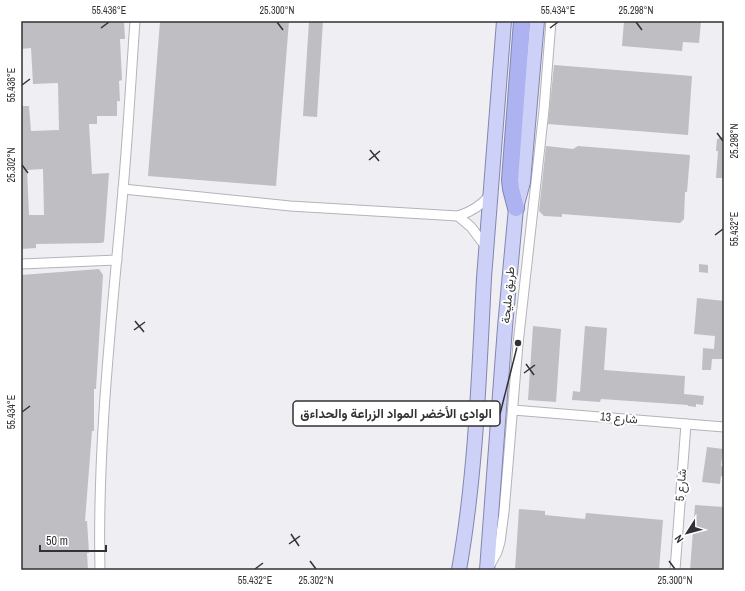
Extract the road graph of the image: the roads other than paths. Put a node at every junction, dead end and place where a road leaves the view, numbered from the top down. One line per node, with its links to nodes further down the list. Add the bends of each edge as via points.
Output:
1 (135, 21): 6 (street)
2 (504, 21): 7 (main road, طريق مليحة)
3 (522, 21): 8 (highway, via 510,180)
4 (537, 21): 8 (main road, طريق مليحة, via 523,182)
5 (551, 21): 13 (street)
6 (123, 189): 9 (street, via 290,206); 11 (street)
7 (491, 194): 9 (street, via 477,208); 10 (main road, طريق مليحة)
8 (516, 208): 18 (main road, طريق مليحة, via 504,327)
9 (458, 216): 10 (street, via 471,227)
10 (486, 248): 17 (main road, طريق مليحة, via 469,500)
11 (117, 260): 12 (street); 16 (street, via 108,349 101,473)
12 (21, 264)
13 (513, 410): 14 (street, شارع 13); 18 (street, via 502,532 497,552)
14 (686, 424): 15 (street, شارع 13); 19 (street, شارع 5)
15 (724, 427)
16 (100, 570)
17 (459, 570)
18 (487, 570)
19 (675, 570)

